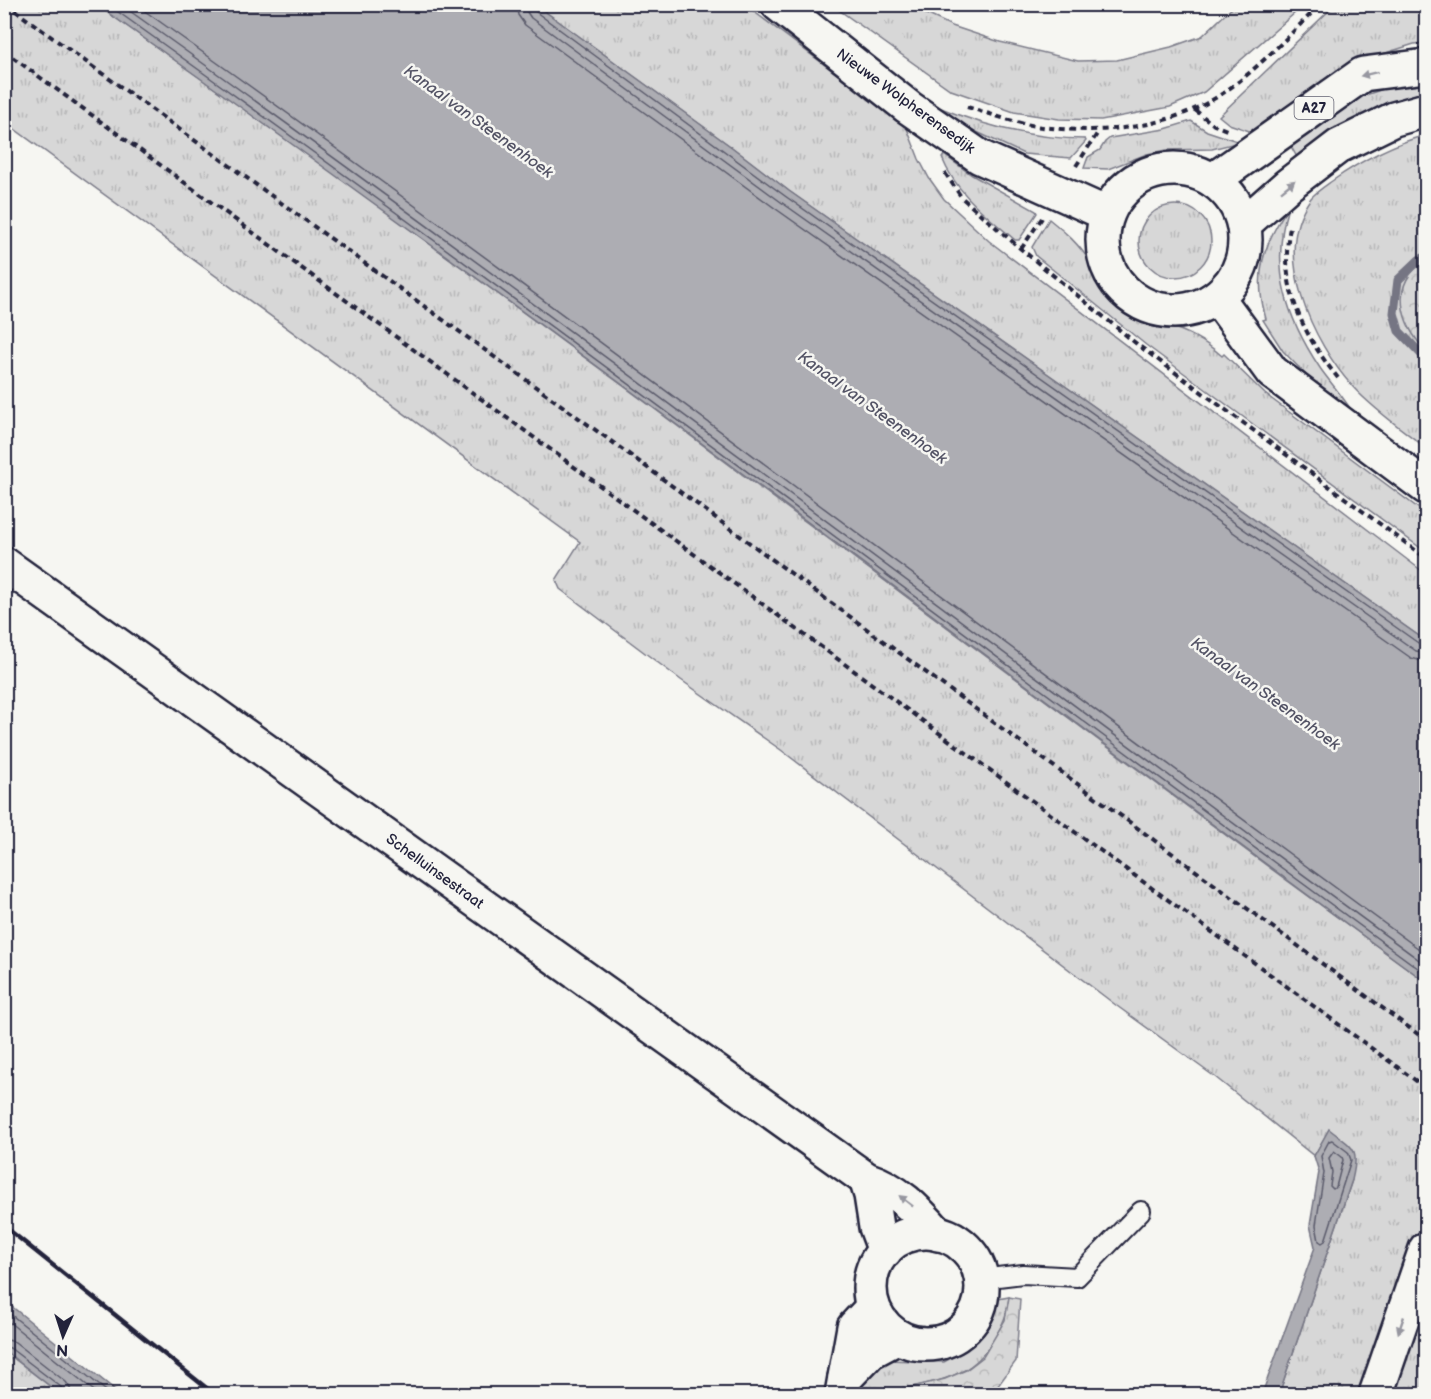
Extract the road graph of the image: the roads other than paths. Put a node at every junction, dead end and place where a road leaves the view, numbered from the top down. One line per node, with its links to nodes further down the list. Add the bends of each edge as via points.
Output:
1 (778, 4): 5 (main road, Nieuwe Wolpherensedijk, via 908,107 980,156)
2 (1426, 66): 4 (main road, A27, one-way to 4, via 1363,74)
3 (1426, 110): 6 (main road, one-way to 3, via 1339,146 1394,119)
4 (1213, 180): 5 (main road, via 1177,168 1152,172 1125,188); 6 (main road, via 1232,199)
5 (1107, 214): 7 (main road, via 1102,238 1106,262 1118,284 1131,296 1147,306 1171,311 1195,308)
6 (1244, 224): 7 (main road, via 1241,264)
7 (1216, 297): 8 (main road, via 1272,372)
8 (1426, 487)
9 (4, 564): 10 (main road, Schelluinsestraat)
10 (866, 1179): 12 (main road, Schelluinsestraat, one-way to 10, via 890,1188); 14 (main road)
11 (1141, 1211): 15 (lane, via 1077,1277 1023,1274)
12 (938, 1234): 14 (main road, via 915,1234); 15 (main road, via 962,1245 978,1266)
13 (1426, 1250): 19 (main road, one-way to 19)
14 (885, 1251): 16 (main road, via 871,1277)
15 (981, 1279): 17 (main road, via 979,1307 964,1330 939,1343 911,1342)
16 (873, 1306): 17 (main road, via 883,1324); 18 (main road, via 854,1327)
17 (898, 1337): 18 (main road, via 870,1352)
18 (844, 1386)
19 (1376, 1395)

